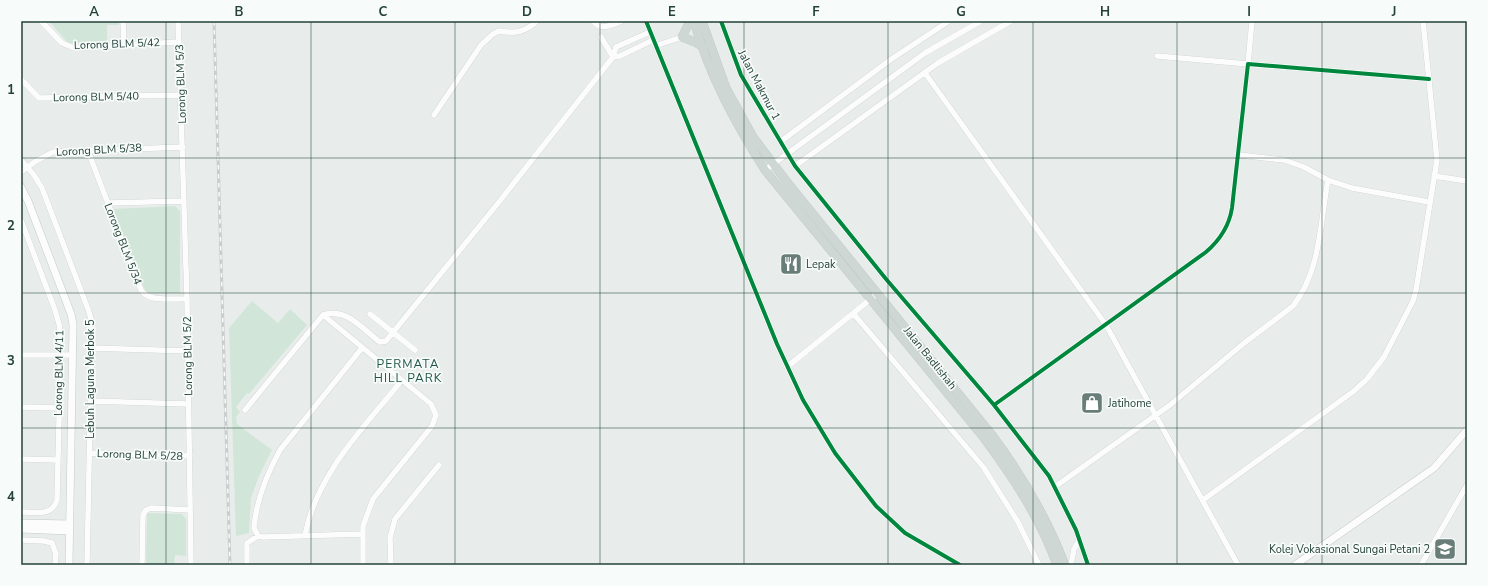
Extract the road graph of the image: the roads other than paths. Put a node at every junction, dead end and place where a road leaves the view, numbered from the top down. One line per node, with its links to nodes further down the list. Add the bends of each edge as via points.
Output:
1 (41, 21): 22 (street, Lorong BLM 5/42, via 67,46 74,48)
2 (123, 21): 22 (street)
3 (178, 21): 20 (street, Lorong BLM 5/3)
4 (537, 21): 31 (street, via 525,31 499,31 486,40)
5 (593, 21): 6 (street, via 598,26 605,27)
6 (622, 21)
7 (646, 21): 17 (street)
8 (690, 21): 19 (main road)
9 (694, 21): 23 (main road, Jalan Badlishah)
10 (702, 21): 38 (main road, Jalan Badlishah, via 726,88 753,137)
11 (721, 21): 32 (street, Jalan Makmur 1, via 741,75)
12 (949, 21): 32 (street, via 890,60)
13 (981, 21): 35 (street, via 925,54)
14 (1011, 21): 27 (street)
15 (1252, 21): 26 (street)
16 (1423, 21): 29 (street)
17 (650, 32): 21 (street); 25 (street, via 616,47)
18 (601, 37): 25 (street)
19 (682, 37): 21 (street); 23 (main road)
20 (179, 42): 22 (street, Lorong BLM 5/42); 30 (street, Lorong BLM 5/3)
21 (654, 43): 25 (street); 66 (street)
22 (124, 44)
23 (702, 47): 41 (main road, Jalan Badlishah, via 719,91)
24 (1157, 56): 26 (street)
25 (613, 57): 58 (street)
26 (1248, 64): 29 (street); 36 (street)
27 (925, 72): 39 (street); 57 (street)
28 (21, 79): 30 (street, Lorong BLM 5/40, via 38,98)
29 (1429, 79): 43 (street, via 1437,160)
30 (180, 94): 33 (street, Lorong BLM 5/3)
31 (434, 115)
32 (780, 142): 35 (street, Jalan Makmur 1)
33 (183, 147): 34 (street, Lorong BLM 5/38); 47 (street, Lorong BLM 5/2)
34 (88, 151): 40 (street, Lorong BLM 5/38, via 50,153); 49 (street, Lorong BLM 5/34)
35 (787, 155): 38 (street); 39 (street, Jalan Makmur 1)
36 (1239, 155): 44 (street, via 1284,160); 57 (street, via 1230,220 1220,238 1206,252)
37 (21, 160): 40 (street, Lebuh Laguna Merbok 5)
38 (773, 165): 41 (street); 51 (main road, Jalan Badlishah)
39 (795, 166): 70 (street, Jalan Makmur 1, via 886,279)
40 (27, 167): 42 (street, Lorong BLM 5/38); 59 (street, Lebuh Laguna Merbok 5, via 42,188 88,309 92,322)
41 (766, 170): 53 (main road, Jalan Badlishah)
42 (21, 172)
43 (1434, 176): 45 (street); 48 (street)
44 (1328, 180): 48 (street, via 1352,188); 74 (street, via 1317,257 1299,298 1286,313)
45 (1467, 181)
46 (21, 188): 65 (street, Lebuh Laguna Merbok 5, via 71,314 74,334)
47 (184, 201): 49 (street); 52 (street, Lorong BLM 5/2)
48 (1429, 202): 83 (street, via 1413,301 1378,367 1354,391)
49 (108, 203): 52 (street, Lorong BLM 5/34, via 144,296)
50 (21, 220): 64 (street, Lorong BLM 4/11, via 59,324)
51 (878, 293): 53 (street); 105 (main road, Jalan Badlishah, via 1017,468 1051,531)
52 (187, 299): 62 (street, Lorong BLM 5/2)
53 (870, 299): 54 (street); 94 (main road, Jalan Badlishah, via 1009,472 1028,504)
54 (853, 313): 66 (street); 104 (street, via 984,468 1018,522)
55 (370, 314): 58 (street)
56 (323, 316): 58 (street, via 336,313 345,316 380,342 386,341); 60 (street); 73 (street)
57 (1106, 325): 70 (street); 74 (street)
58 (394, 333): 61 (street)
59 (91, 348): 62 (street); 68 (street, Lebuh Laguna Merbok 5)
60 (362, 348): 67 (street); 91 (street, via 296,429 272,466 261,493 254,521)
61 (415, 350)
62 (188, 351): 69 (street, Lorong BLM 5/2)
63 (21, 355): 64 (street)
64 (60, 355): 65 (street); 72 (street, Lorong BLM 4/11)
65 (73, 355): 87 (street, Lebuh Laguna Merbok 5)
66 (787, 367): 103 (street, via 803,400 832,448 876,506 905,533)
67 (402, 380): 89 (street, via 431,404 436,414 432,426 373,499); 90 (street, via 329,472 316,498)
68 (91, 401): 69 (street); 76 (street, Lebuh Laguna Merbok 5)
69 (188, 404): 77 (street, Lorong BLM 5/2)
70 (994, 405): 82 (street, Jalan Makmur 1)
71 (21, 407): 72 (street)
72 (58, 408): 79 (street, Lorong BLM 4/11)
73 (245, 410)
74 (1156, 415): 82 (street); 83 (street)
75 (1467, 430): 109 (street, via 1434,468)
76 (90, 453): 77 (street, Lorong BLM 5/28); 97 (street, Lebuh Laguna Merbok 5)
77 (190, 456): 84 (street, Lorong BLM 5/2)
78 (21, 460): 79 (street)
79 (57, 460): 85 (street, Lorong BLM 4/11, via 57,500 54,508 46,512)
80 (438, 465): 102 (street, via 395,520 390,538)
81 (1467, 485): 110 (street)
82 (1056, 486): 92 (street, Jalan Makmur 1)
83 (1203, 500): 108 (street)
84 (190, 510): 98 (street, via 146,510 143,515); 99 (street, Lorong BLM 5/2)
85 (21, 512)
86 (21, 523): 87 (street)
87 (69, 527): 88 (street); 96 (street, Lebuh Laguna Merbok 5)
88 (21, 529)
89 (362, 534): 90 (street); 101 (street)
90 (305, 535): 91 (street)
91 (258, 536): 100 (street, via 247,543)
92 (1080, 539): 106 (street, via 1074,549); 107 (street, Jalan Makmur 1)
93 (21, 540): 95 (street, via 52,544 56,554)
94 (1054, 564)
95 (55, 565)
96 (69, 565)
97 (87, 565)
98 (142, 565)
99 (191, 565)
100 (247, 565)
101 (363, 565)
102 (391, 565)
103 (960, 565)
104 (1039, 565)
105 (1065, 565)
106 (1071, 565)
107 (1088, 565)
108 (1238, 565)
109 (1295, 565)
110 (1421, 565)

